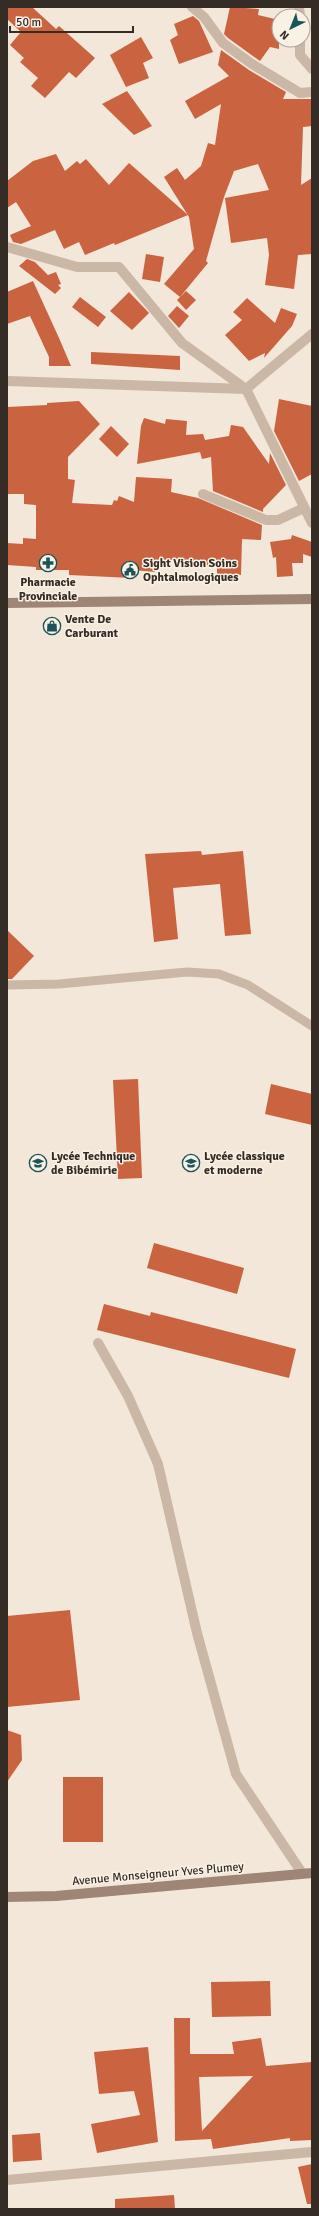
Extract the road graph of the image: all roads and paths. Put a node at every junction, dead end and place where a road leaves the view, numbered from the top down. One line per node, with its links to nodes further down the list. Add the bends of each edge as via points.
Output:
1 (192, 7): 4 (street, via 204,17 223,43 252,64 300,93)
2 (300, 48): 3 (street, via 300,55)
3 (312, 69)
4 (312, 92)
5 (7, 247): 8 (street, via 76,267 119,268 182,343)
6 (312, 334): 8 (street)
7 (7, 380): 8 (street)
8 (246, 389): 10 (street)
9 (203, 494): 10 (street, via 266,520 278,520)
10 (304, 508): 11 (street)
11 (312, 522)
12 (312, 599): 13 (main road)
13 (7, 603)
14 (7, 985): 15 (lane, via 59,984 187,972 219,974 248,985)
15 (312, 1026)
16 (98, 1343): 17 (street, via 128,1396 158,1464 197,1633 236,1774)
17 (307, 1873): 18 (main road, Avenue Monseigneur Yves Plumey, via 56,1896)
18 (7, 1897)
19 (312, 2152): 20 (street)
20 (7, 2180)

